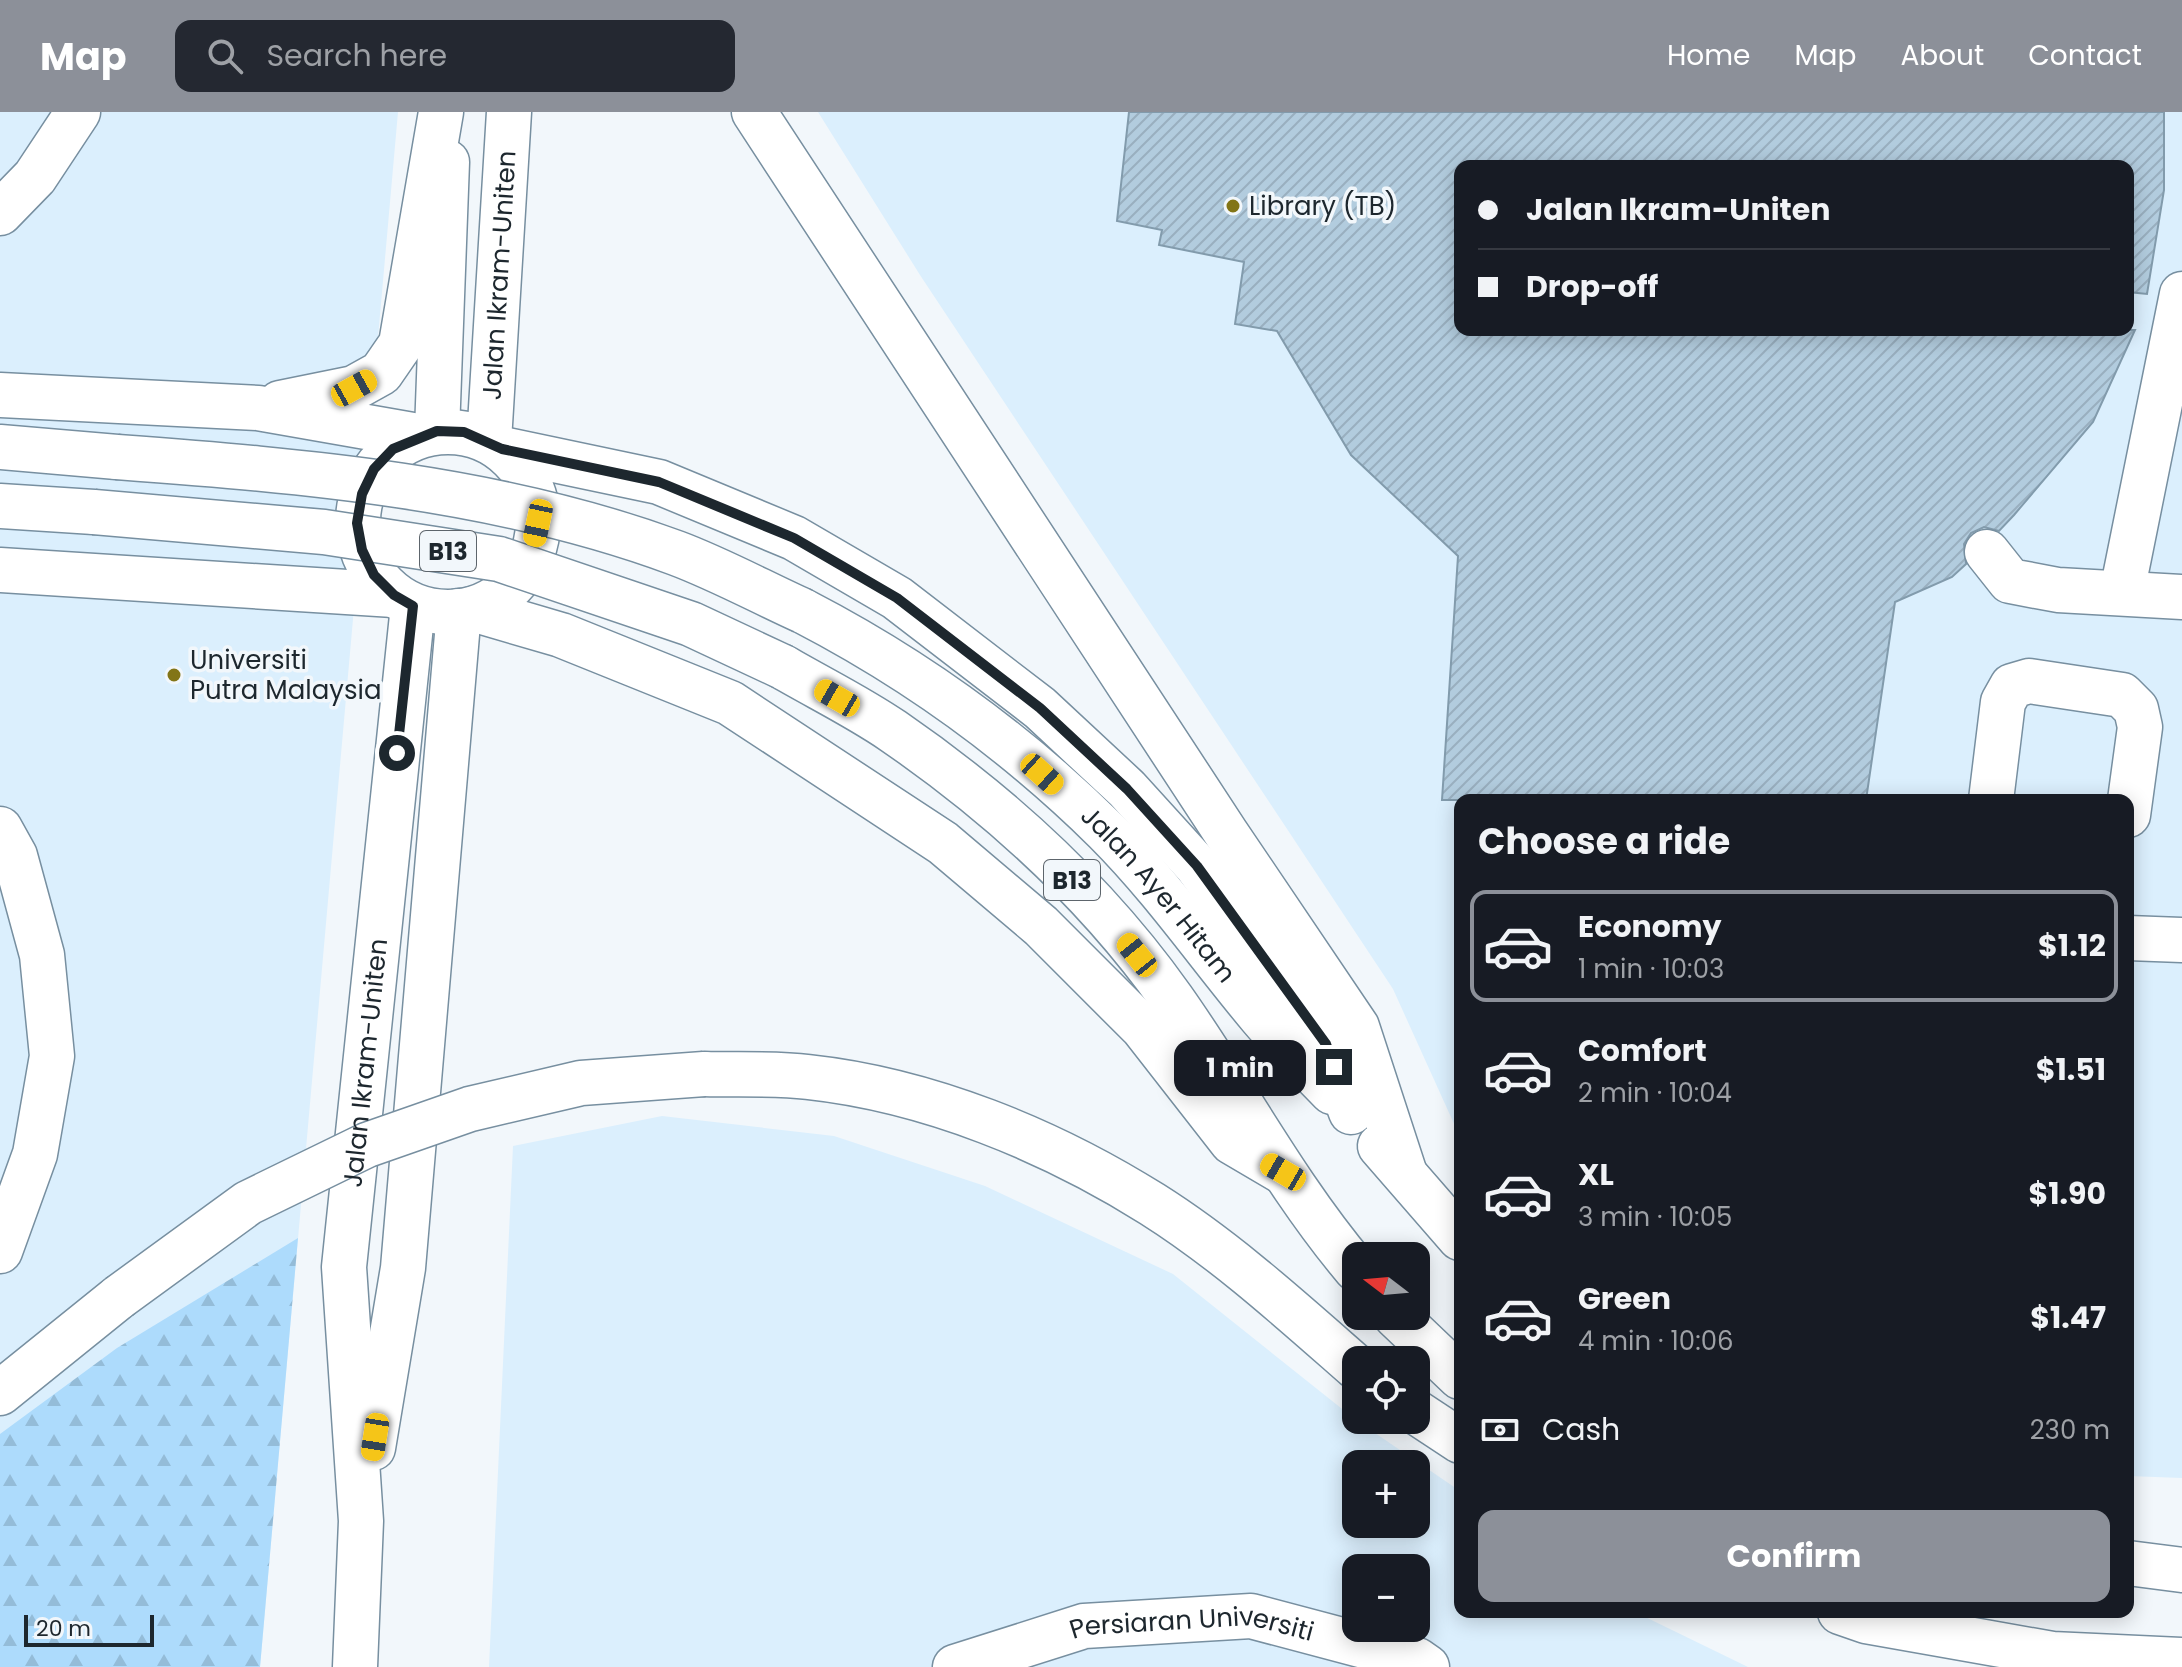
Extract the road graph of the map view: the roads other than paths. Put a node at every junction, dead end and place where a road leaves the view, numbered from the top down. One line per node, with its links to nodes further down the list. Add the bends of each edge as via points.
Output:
1 (78, 112): 6 (main road, via 35,177)
2 (441, 112): 9 (main road, via 401,344 381,373 354,388)
3 (449, 112): 10 (main road, Jalan Ikram-Uniten)
4 (509, 112): 11 (main road, Jalan Ikram-Uniten)
5 (754, 112): 27 (main road, via 1357,1027)
6 (0, 213)
7 (2182, 294): 16 (main road)
8 (0, 395): 9 (main road)
9 (258, 408): 10 (main road)
10 (428, 434): 11 (main road, via 464,432); 18 (main road, via 393,449 374,469 357,523 374,575)
11 (495, 445): 19 (main road, via 521,470 534,495 538,523 519,577 498,597); 25 (main road, via 659,482 794,538 897,598 1040,708 1127,789 1197,866 1326,1044)
12 (0, 447): 25 (main road, Jalan Ayer Hitam / B13, bridge, via 230,466 469,495 677,553 803,611 928,686 1021,754 1106,831 1262,1018)
13 (0, 506): 26 (main road, Jalan Ayer Hitam / B13, bridge, via 324,532 499,559 691,624 783,667 891,730 1000,811 1085,892 1171,998)
14 (1987, 552): 16 (main road, via 2010,581 2058,590)
15 (0, 570): 18 (main road)
16 (2122, 592): 17 (main road)
17 (2182, 597)
18 (404, 600): 19 (main road, via 436,611); 37 (main road, Jalan Ikram-Uniten, via 344,1267)
19 (466, 610): 26 (main road, via 561,635 730,703 943,843 1041,926 1143,1028 1232,1142); 37 (main road, Jalan Ikram-Uniten, via 403,1268)
20 (1992, 794): 21 (main road, via 2003,702 2012,686 2029,681 2122,695 2136,709 2140,727)
21 (2131, 794)
22 (0, 829): 30 (main road, via 15,856 42,955 52,1056 35,1154)
23 (2134, 938): 24 (main road)
24 (2182, 940)
25 (1351, 1112): 27 (main road, Jalan Ayer Hitam / B13)
26 (1283, 1172): 29 (main road, Jalan Ayer Hitam / B13)
27 (1405, 1174): 28 (main road, Jalan Ayer Hitam / B13)
28 (1454, 1231)
29 (1342, 1250)
30 (0, 1251)
31 (1411, 1330): 33 (main road)
32 (1342, 1355): 34 (main road, bridge, via 1255,1280 1152,1204 1029,1139 912,1097 808,1077 704,1074 581,1083 470,1109 367,1145 248,1203)
33 (1454, 1371)
34 (0, 1393)
35 (1430, 1421): 36 (main road)
36 (1454, 1437)
37 (361, 1521): 42 (main road, Jalan Ikram-Uniten)
38 (2134, 1564): 39 (main road)
39 (2177, 1570)
40 (1857, 1618): 41 (main road, via 2052,1654)
41 (2182, 1660)
42 (355, 1667)
43 (955, 1667): 44 (main road, Persiaran Universiti, via 1084,1626 1251,1616)
44 (1427, 1667)

